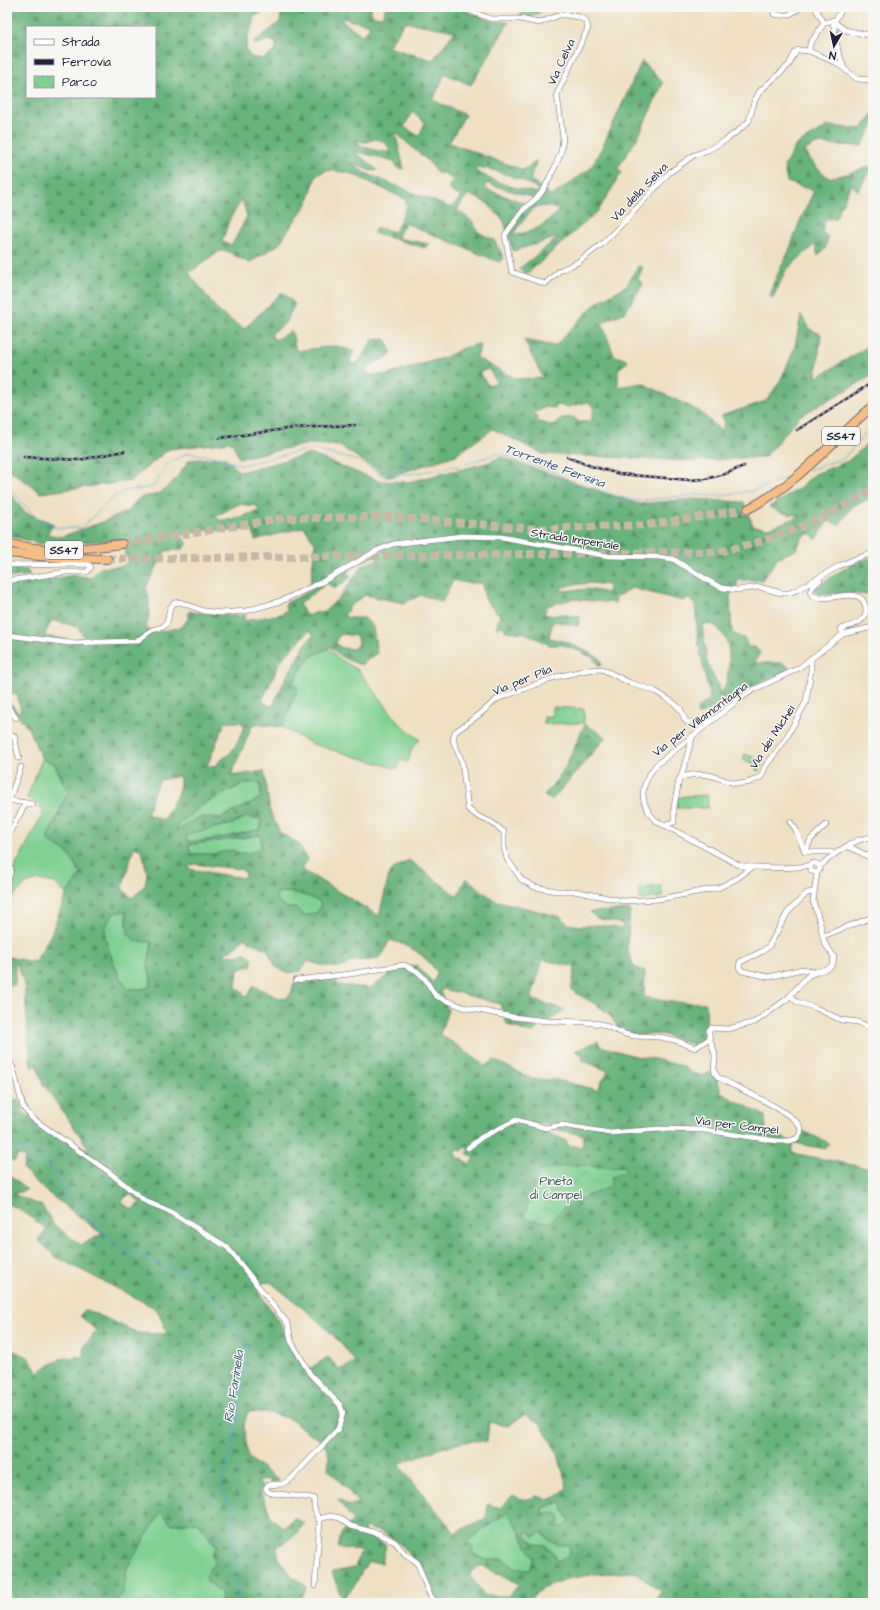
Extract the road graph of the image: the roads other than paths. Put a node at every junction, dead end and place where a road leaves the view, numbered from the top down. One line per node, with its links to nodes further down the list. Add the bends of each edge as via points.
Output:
1 (460, 7): 12 (street, Via Celva, via 491,19 520,19 540,24 560,15 579,17 586,21 588,28 557,94 563,138 556,165 544,189 524,209 505,235)
2 (773, 7): 3 (street, via 774,14 784,16)
3 (801, 7)
4 (843, 7): 6 (street)
5 (816, 9): 7 (street)
6 (833, 21): 7 (street); 8 (street, via 846,30); 10 (street)
7 (824, 23): 9 (street, via 810,44)
8 (873, 36)
9 (809, 51): 10 (street); 12 (street, Via della Selva, via 798,50 789,65 760,91 749,121 720,143 694,155 669,173 625,221 584,258 559,271 545,284)
10 (844, 68): 11 (street, via 853,77)
11 (873, 80)
12 (512, 272)
13 (873, 406): 14 (highway, SS47, via 799,476)
14 (748, 508)
15 (7, 543): 16 (highway, SS47, via 67,550)
16 (122, 544)
17 (7, 553): 20 (highway, SS47)
18 (873, 553): 23 (street, Strada Imperiale)
19 (7, 558): 20 (highway)
20 (62, 558): 21 (highway, SS47)
21 (107, 559)
22 (7, 565): 24 (street, via 88,564 91,567 87,572 66,572)
23 (829, 572): 26 (street, via 813,585 810,592 812,596 816,598 850,595 859,596 864,601 864,618 857,624 841,629); 27 (street, Strada Imperiale, via 789,593 759,587 737,590 714,584 673,559 608,556 501,537 462,536 393,544 281,601 246,611 221,613 204,611 180,602 174,603 163,627 152,630 137,641 69,643)
24 (7, 581)
25 (873, 627): 26 (street, Via per Villamontagna)
26 (843, 634): 28 (street, Via per Villamontagna)
27 (7, 635)
28 (812, 658): 31 (street, Via per Villamontagna, via 799,668 751,691); 36 (street, Via dei Michei, via 806,702 761,776 750,782 739,783 698,774)
29 (7, 706): 30 (street)
30 (16, 718)
31 (714, 719): 33 (street, Via per Villamontagna); 51 (street, Via per Pila, via 687,722 674,702 655,691 630,683 602,669 587,670 547,680 497,699 455,732 453,740 462,762 468,809 504,832 507,859 522,880 535,887 574,891 624,901 642,901 718,888 736,880)
32 (7, 735): 34 (street, via 14,736)
33 (693, 735): 36 (street); 41 (street, Via per Villamontagna, via 656,765 644,782 642,794 646,808 655,820)
34 (19, 758)
35 (21, 767): 37 (street)
36 (681, 777): 41 (street, via 674,807 674,822)
37 (8, 800): 38 (street)
38 (26, 802): 39 (street); 43 (street)
39 (33, 804)
40 (790, 822): 46 (street)
41 (663, 825): 51 (street, Via per Villamontagna, via 739,865)
42 (826, 825): 46 (street, via 811,839)
43 (7, 838)
44 (873, 838): 45 (street, via 866,838)
45 (847, 847): 47 (street); 48 (street)
46 (805, 852): 47 (street, via 831,852)
47 (834, 855): 50 (street)
48 (873, 859)
49 (810, 865): 50 (street, via 815,863); 51 (street, Via per Villamontagna); 53 (street, via 811,872)
50 (820, 866): 53 (street)
51 (751, 868)
52 (11, 869): 55 (street)
53 (817, 873): 54 (street)
54 (814, 892): 57 (street, via 813,901); 58 (street, via 807,893 788,912 769,946 763,952 740,962 739,967 742,971 769,977 802,969)
55 (7, 900)
56 (873, 917): 57 (street)
57 (823, 936): 58 (street, via 834,961 829,968)
58 (816, 972): 60 (street, via 806,978)
59 (296, 980): 62 (street, via 404,965 417,971 435,995 463,1007 513,1018 601,1024 625,1034 668,1038 695,1048)
60 (791, 996): 61 (street, via 797,1002 840,1020 858,1022); 62 (street, via 751,1024 725,1030 710,1028)
61 (873, 1029)
62 (709, 1039): 64 (street, Via per Campél, via 714,1052 715,1075 795,1119 801,1127 798,1137 789,1141 777,1141 693,1129 610,1132 562,1125 546,1128 516,1120 482,1137)
63 (7, 1057): 65 (street, via 13,1068 23,1107 32,1118 109,1172 145,1201 167,1210 227,1247 288,1324 291,1341 310,1374 340,1405 343,1413 338,1429 291,1479 282,1484 268,1485 266,1489 271,1493 314,1499 317,1517)
64 (468, 1148)
65 (320, 1520): 66 (street); 67 (street, via 331,1516 340,1518 351,1526 380,1534 395,1542 405,1554 417,1562 428,1591 432,1598)
66 (315, 1586)
67 (440, 1603)

